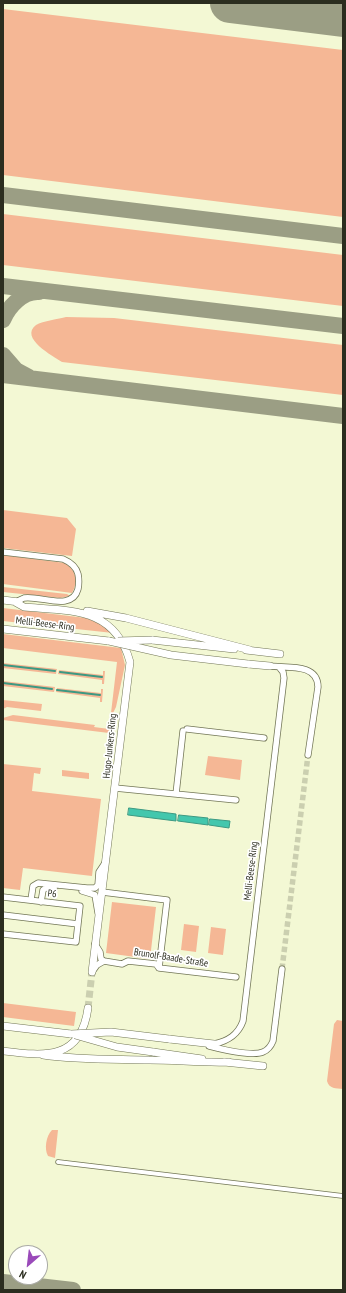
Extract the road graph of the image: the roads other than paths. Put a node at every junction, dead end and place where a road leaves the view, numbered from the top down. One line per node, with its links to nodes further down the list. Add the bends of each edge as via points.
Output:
1 (3, 552): 3 (street, Hugo-Junkers-Ring, via 63,559 71,563 79,577 77,593 70,600 25,598)
2 (3, 600): 3 (street, Hugo-Junkers-Ring)
3 (15, 602): 6 (street, Hugo-Junkers-Ring, via 65,607 126,618); 12 (street, Hugo-Junkers-Ring, via 24,607 96,617 117,632 130,662)
4 (3, 629): 5 (street, Melli-Beese-Ring)
5 (109, 642): 6 (street, Melli-Beese-Ring, bridge, via 152,640); 8 (street, Melli-Beese-Ring, bridge, via 171,655)
6 (250, 650): 7 (street, Melli-Beese-Ring)
7 (280, 654)
8 (270, 666): 9 (street, Melli-Beese-Ring)
9 (279, 667): 11 (street, Melli-Beese-Ring, via 306,669 317,679); 33 (street, Melli-Beese-Ring, via 284,678 243,1021 234,1036)
10 (264, 738): 13 (street, via 185,730)
11 (308, 755)
12 (115, 788): 13 (street); 15 (street, Hugo-Junkers-Ring)
13 (176, 794): 14 (street)
14 (236, 800)
15 (106, 862): 16 (street, Hugo-Junkers-Ring); 18 (street, via 99,872 98,885 95,888 38,883 33,886)
16 (102, 892): 21 (street, Hugo-Junkers-Ring); 26 (street, via 167,900)
17 (3, 897): 18 (street, P6)
18 (31, 900): 19 (street, P6)
19 (41, 902): 21 (street, via 42,893 46,888 87,892 96,897); 22 (street, P6, via 80,906)
20 (3, 915): 22 (street)
21 (99, 916): 24 (street, Hugo-Junkers-Ring)
22 (78, 924): 23 (street, P6, via 76,942)
23 (3, 934)
24 (95, 944): 25 (street); 28 (street, Hugo-Junkers-Ring)
25 (104, 961): 26 (street, Brunolf-Baade-Straße, via 156,964); 28 (street)
26 (159, 968): 29 (street, Brunolf-Baade-Straße)
27 (282, 969): 33 (street, Melli-Beese-Ring, via 273,1041 268,1049 257,1054 226,1050)
28 (92, 972)
29 (236, 976)
30 (88, 1008): 35 (street, via 84,1027 74,1042 58,1052)
31 (3, 1026): 32 (street, Melli-Beese-Ring)
32 (71, 1034): 33 (street, Melli-Beese-Ring, bridge, via 111,1032); 36 (street, Melli-Beese-Ring, bridge, via 117,1047)
33 (212, 1045)
34 (3, 1051): 35 (street)
35 (43, 1055): 36 (street, via 66,1058)
36 (229, 1062): 37 (street, Melli-Beese-Ring)
37 (263, 1066)
38 (58, 1162): 39 (street)
39 (343, 1196)

